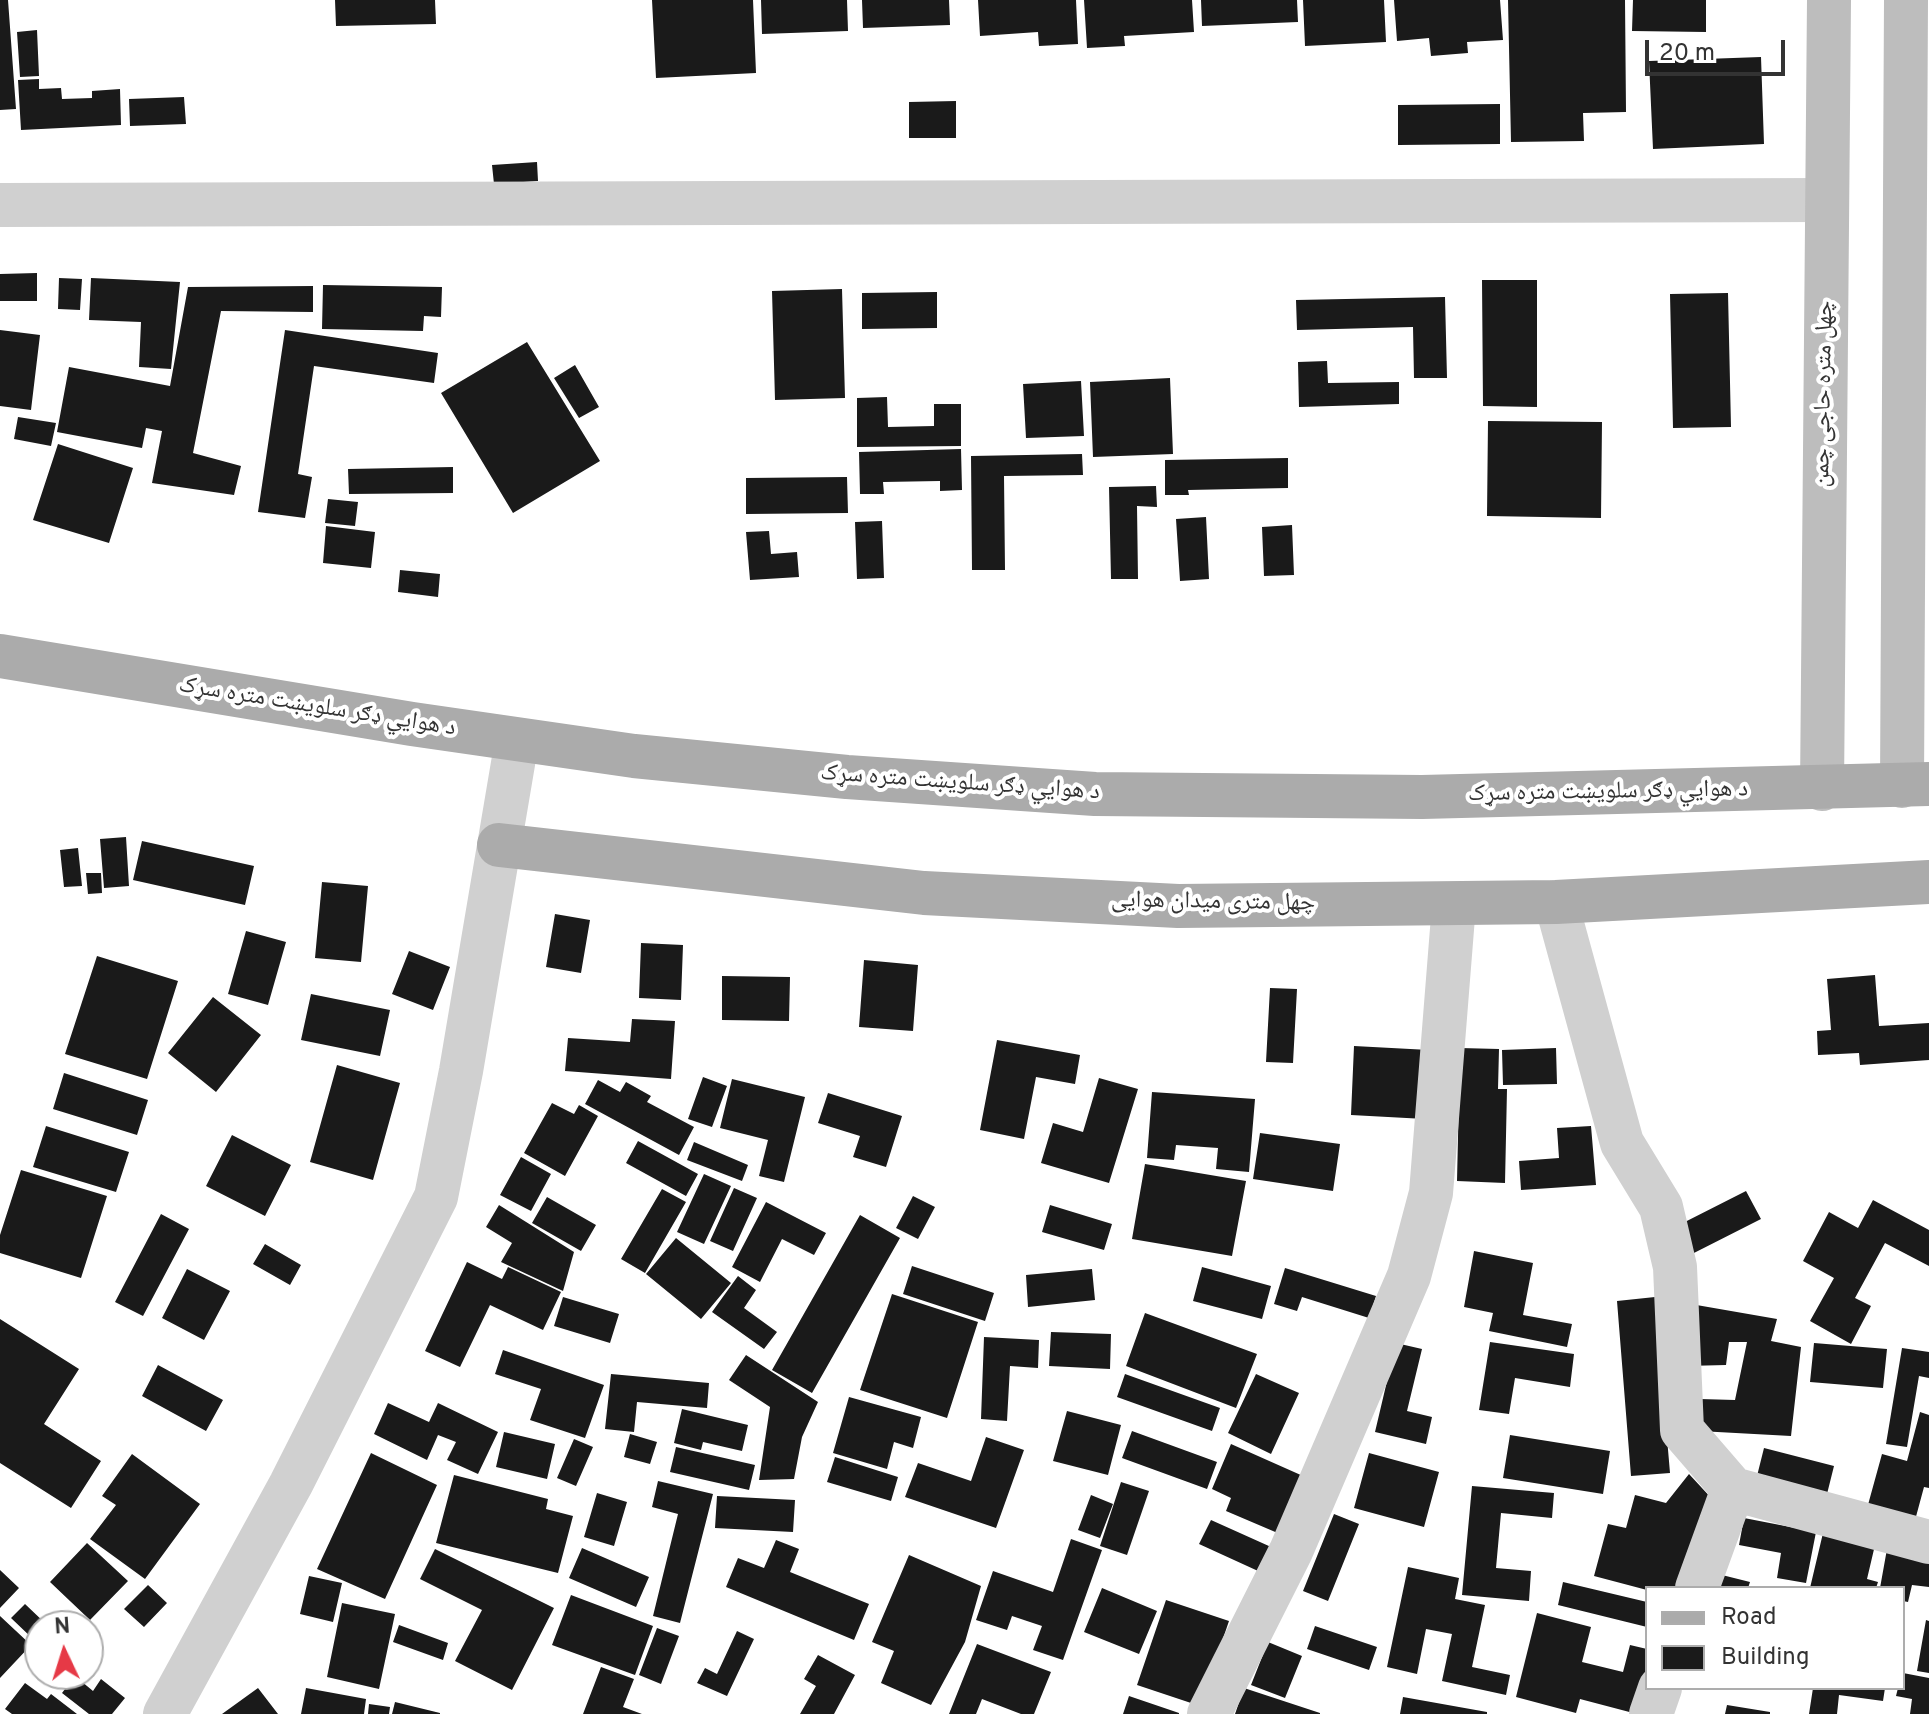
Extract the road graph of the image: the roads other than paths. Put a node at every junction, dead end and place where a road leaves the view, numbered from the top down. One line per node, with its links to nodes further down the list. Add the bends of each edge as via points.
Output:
1 (1829, 0): 4 (street, چهل متره حاجی چمن)
2 (1906, 0): 3 (street)
3 (1917, 97): 8 (street)
4 (1827, 200): 5 (street); 9 (street, چهل متره حاجی چمن)
5 (0, 205)
6 (0, 656): 7 (main road, د هوايي ډګر سلویښت متره سړک)
7 (517, 740): 9 (main road, د هوايي ډګر سلویښت متره سړک, via 847,777 1095,794 1422,797); 10 (street)
8 (1915, 785): 9 (main road, د هوايي ډګر سلویښت متره سړک)
9 (1822, 789)
10 (499, 845): 13 (main road, چهل متری میدان هوایی, via 924,893 1178,906); 18 (street, via 436,1197 291,1484)
11 (1929, 882): 12 (main road, چهل متری میدان هوایی)
12 (1556, 902): 13 (main road, چهل متری میدان هوایی); 14 (street, via 1622,1143 1661,1207 1675,1267 1682,1430)
13 (1454, 904): 19 (street, via 1431,1193 1409,1276 1291,1551)
14 (1733, 1489): 15 (street); 16 (street)
15 (1929, 1542)
16 (1698, 1586)
17 (1659, 1690): 20 (street)
18 (165, 1714)
19 (1209, 1714)
20 (1651, 1714)

